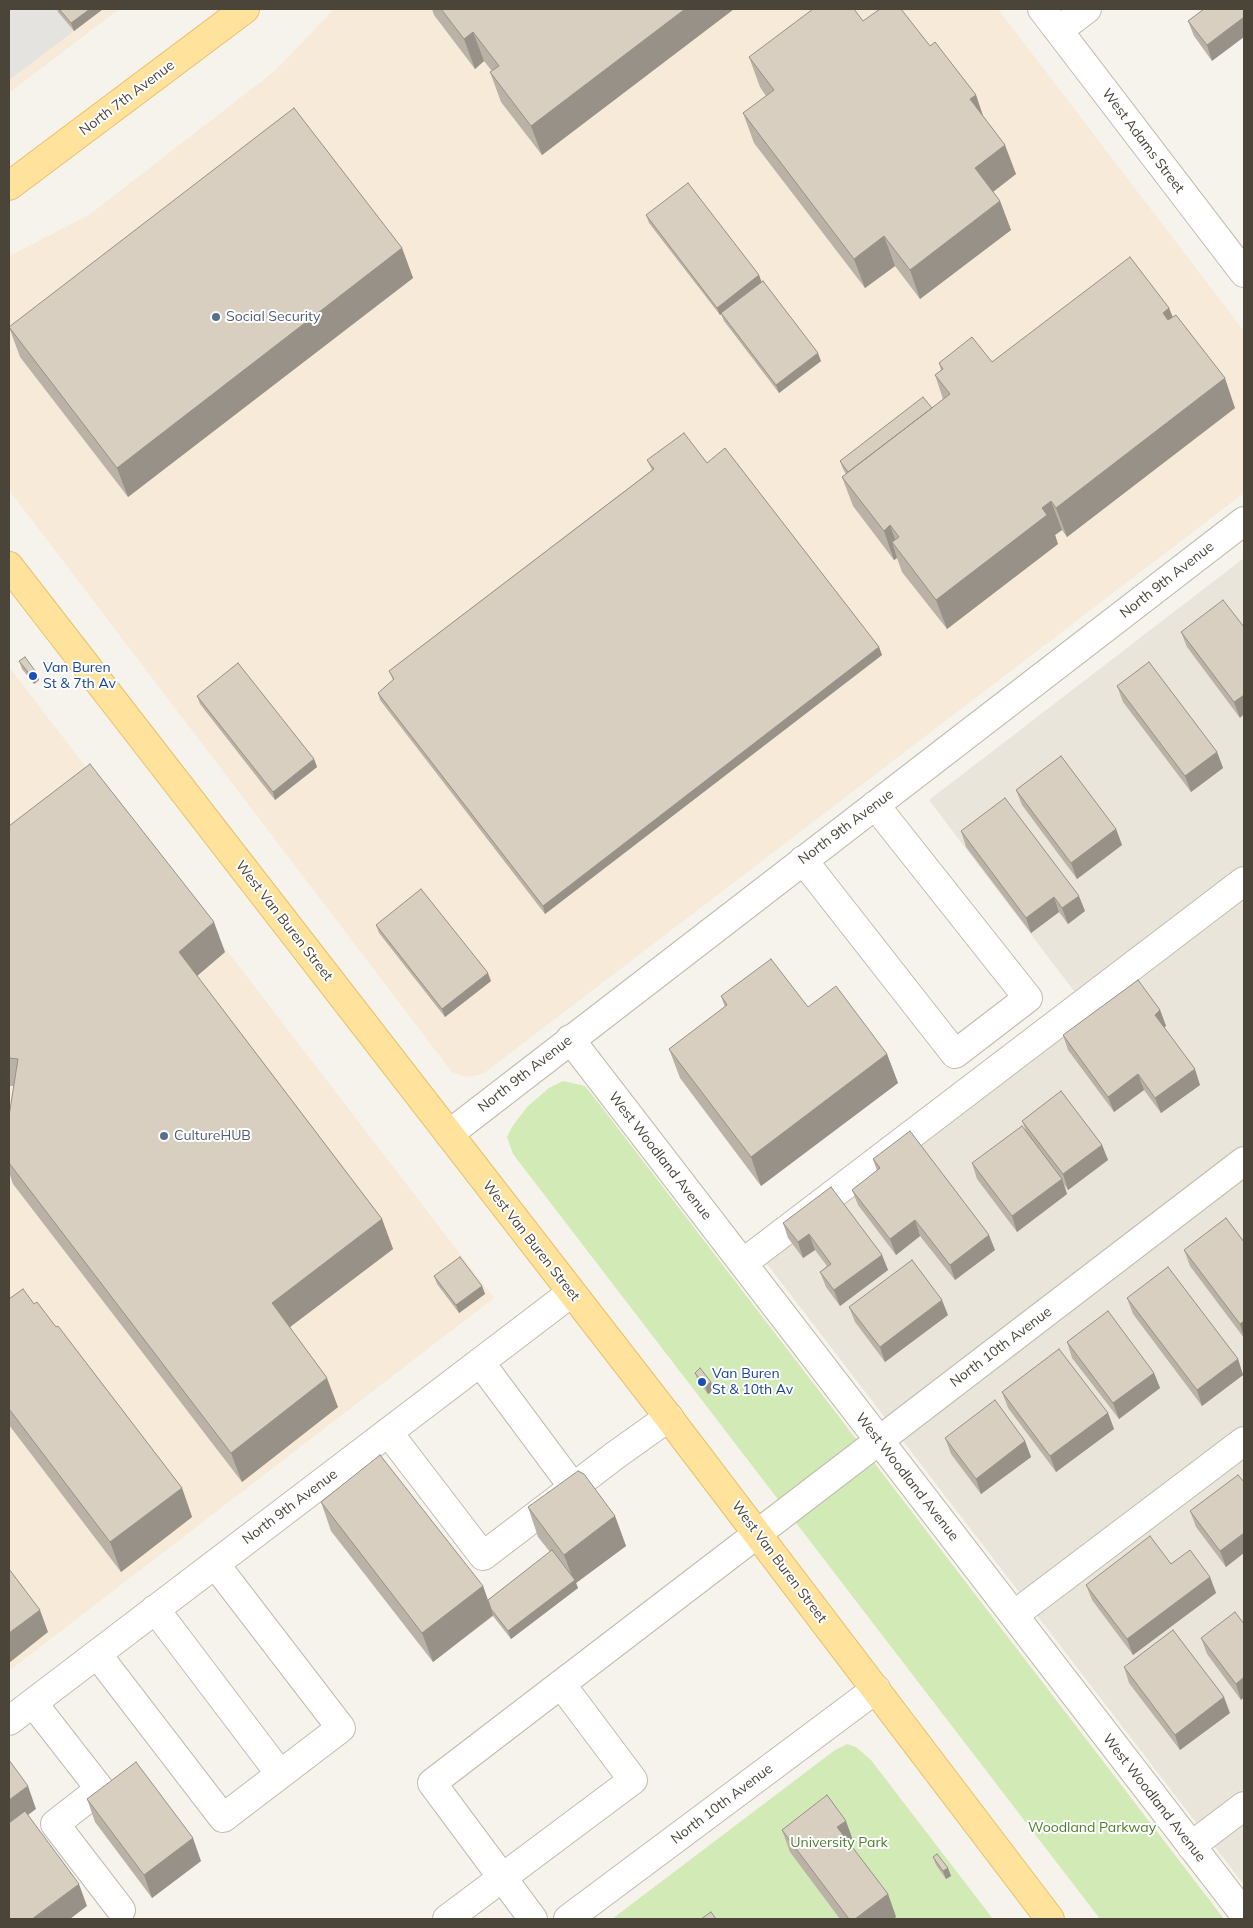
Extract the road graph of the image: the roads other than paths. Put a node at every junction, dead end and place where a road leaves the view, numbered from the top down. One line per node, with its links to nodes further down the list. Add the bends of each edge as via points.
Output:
1 (246, 9): 5 (main road, North 7th Avenue)
2 (1042, 9): 4 (street, West Adams Street)
3 (1087, 9): 4 (street)
4 (1059, 30): 6 (street, West Adams Street)
5 (9, 186)
6 (1244, 273)
7 (1244, 521): 9 (street, North 9th Avenue)
8 (9, 566): 13 (main road, West Van Buren Street)
9 (875, 805): 10 (street, North 9th Avenue); 10 (street, via 1028,998 955,1054)
10 (803, 860): 12 (street, North 9th Avenue)
11 (1244, 881): 15 (street)
12 (570, 1039): 13 (street, North 9th Avenue); 15 (street, West Woodland Avenue)
13 (448, 1134): 16 (main road, West Van Buren Street)
14 (1244, 1161): 20 (street, North 10th Avenue)
15 (742, 1263): 20 (street, West Woodland Avenue)
16 (571, 1293): 17 (street, North 9th Avenue); 18 (main road, West Van Buren Street)
17 (480, 1362): 19 (street, North 9th Avenue); 22 (street)
18 (669, 1418): 22 (street); 23 (main road, West Van Buren Street)
19 (388, 1432): 22 (street, via 483,1556); 24 (street, North 9th Avenue)
20 (879, 1441): 23 (street, North 10th Avenue); 26 (street, West Woodland Avenue)
21 (1244, 1441): 26 (street)
22 (573, 1487)
23 (758, 1534): 28 (street, North 10th Avenue); 29 (main road, West Van Buren Street)
24 (215, 1564): 25 (street, North 9th Avenue); 32 (street, via 341,1728)
25 (155, 1610): 27 (street, North 9th Avenue); 32 (street)
26 (1014, 1615): 34 (street, West Woodland Avenue)
27 (97, 1654): 30 (street, North 9th Avenue); 32 (street, via 223,1818)
28 (561, 1684): 35 (street, North 10th Avenue, via 432,1783); 35 (street, via 633,1780)
29 (876, 1689): 40 (street, North 10th Avenue); 41 (main road, West Van Buren Street)
30 (33, 1703): 31 (street, North 9th Avenue); 36 (street, via 100,1789 55,1824)
31 (9, 1721)
32 (280, 1774)
33 (1244, 1806): 34 (street)
34 (1191, 1846): 37 (street, West Woodland Avenue)
35 (502, 1878): 38 (street); 39 (street)
36 (121, 1910)
37 (1244, 1914)
38 (447, 1919)
39 (533, 1919)
40 (568, 1919)
41 (1050, 1919)

